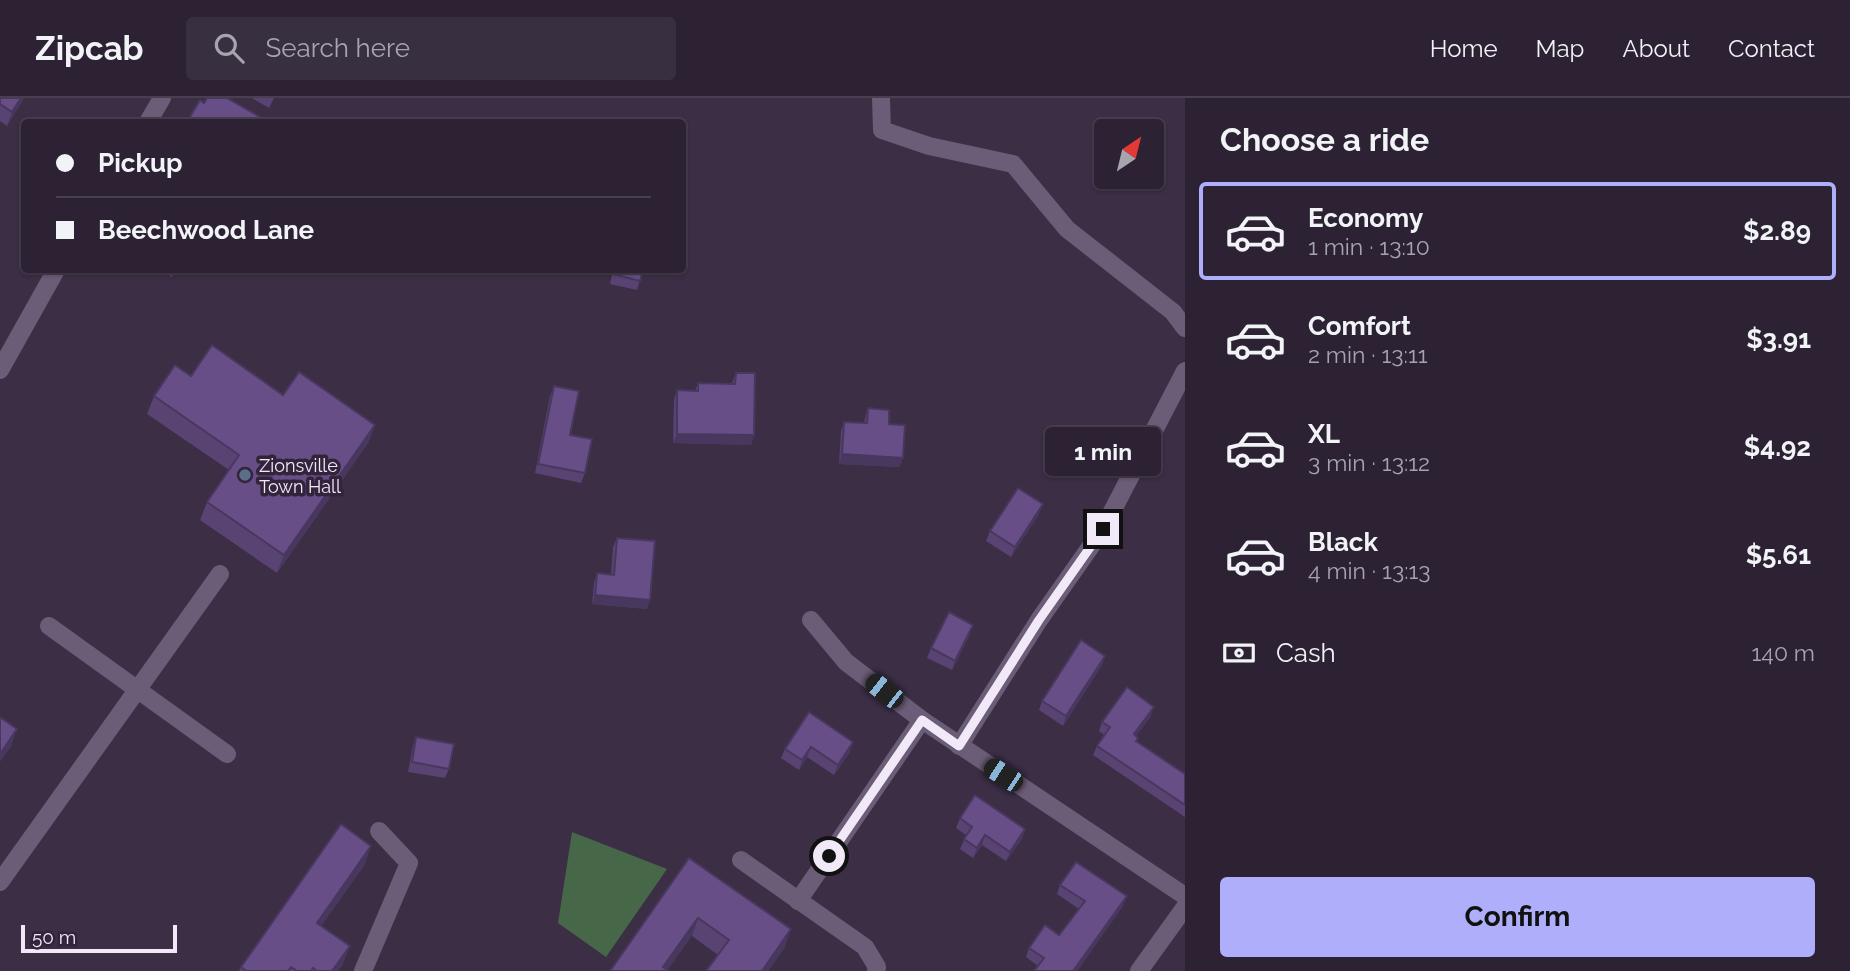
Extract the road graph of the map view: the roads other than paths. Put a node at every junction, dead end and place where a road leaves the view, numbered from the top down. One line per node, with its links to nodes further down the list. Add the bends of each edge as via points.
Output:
1 (162, 98): 3 (street)
2 (881, 98): 5 (street, via 882,130 929,146 1013,164 1067,229 1173,312)
3 (150, 119)
4 (54, 273): 6 (street)
5 (1185, 328)
6 (0, 370)
7 (1185, 370): 13 (street, via 1103,529)
8 (220, 574): 11 (street)
9 (811, 620): 12 (street, via 846,662)
10 (49, 626): 11 (street)
11 (137, 691): 14 (street); 17 (street)
12 (922, 720): 13 (street); 19 (street)
13 (959, 746): 18 (street)
14 (227, 754)
15 (379, 831): 21 (street, via 409,863)
16 (741, 860): 19 (street)
17 (0, 882)
18 (1185, 896)
19 (798, 901): 22 (street, via 865,947)
20 (1185, 907): 23 (street)
21 (363, 971)
22 (876, 971)
23 (1139, 971)

